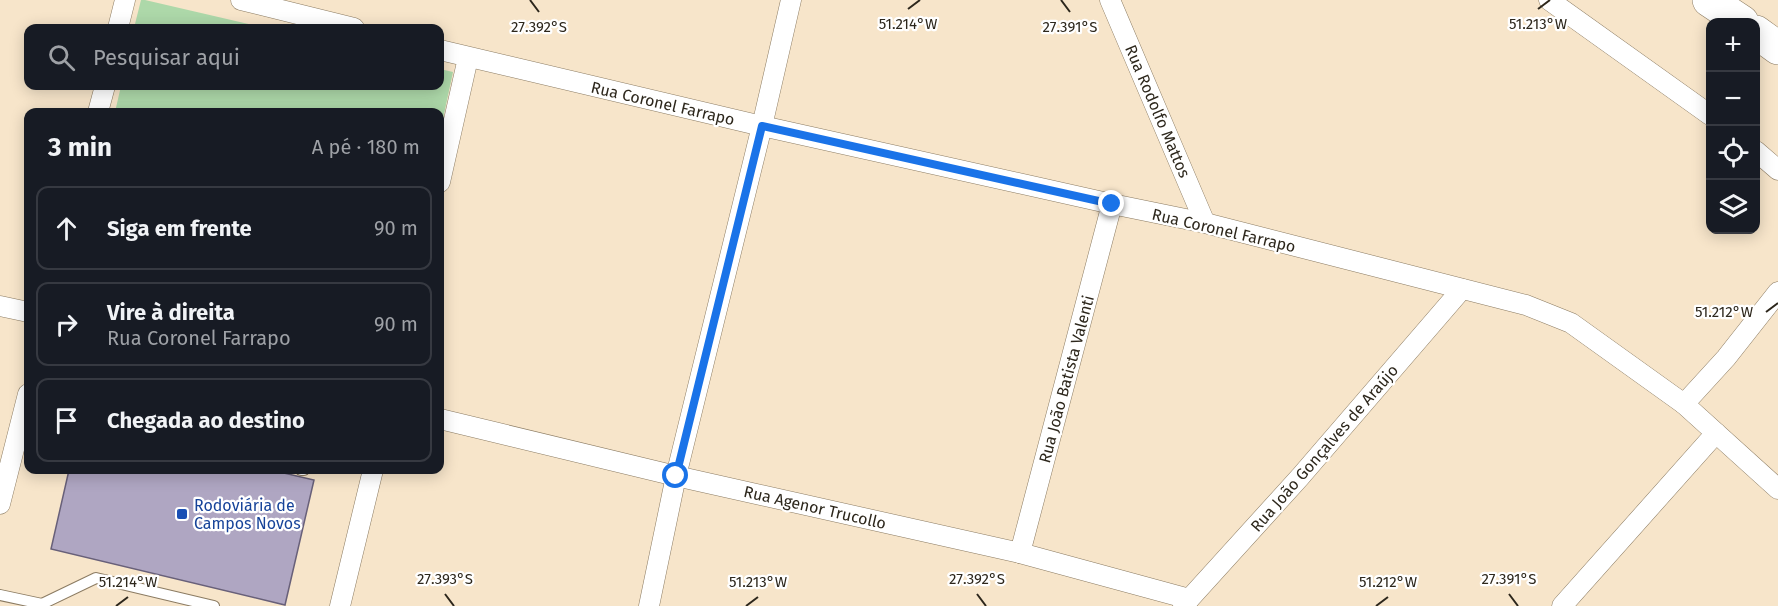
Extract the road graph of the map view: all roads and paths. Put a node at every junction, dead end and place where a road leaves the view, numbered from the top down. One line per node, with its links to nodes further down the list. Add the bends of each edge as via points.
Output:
1 (125, 0): 8 (street)
2 (241, 0): 9 (street)
3 (790, 0): 17 (street)
4 (1110, 0): 22 (street, Rua Rodolfo Mattos)
5 (1549, 0): 16 (street)
6 (1709, 0): 7 (highway)
7 (1736, 18)
8 (119, 24)
9 (338, 24)
10 (1760, 35): 11 (highway)
11 (1778, 48)
12 (444, 51): 13 (street, Rua Coronel Farrapo)
13 (468, 58): 17 (street, Rua Coronel Farrapo); 19 (street)
14 (104, 90): 15 (street)
15 (99, 108)
16 (1706, 112)
17 (762, 126): 21 (street, Rua Coronel Farrapo); 32 (street)
18 (1760, 155): 20 (street)
19 (444, 164)
20 (1778, 170)
21 (1112, 204): 22 (street, Rua Coronel Farrapo); 35 (street, Rua João Batista Valenti)
22 (1205, 223): 23 (street, Rua Coronel Farrapo)
23 (1462, 289): 27 (street, Rua Coronel Farrapo, via 1526,305 1571,323); 37 (street, Rua João Gonçalves de Araújo)
24 (1778, 292): 27 (street)
25 (0, 306): 26 (street)
26 (24, 311)
27 (1684, 404): 30 (street, Rua Coronel Farrapo)
28 (24, 410): 34 (street)
29 (444, 420): 32 (street, Rua Agenor Trucollo)
30 (1716, 433): 33 (street, Rua Coronel Farrapo); 42 (street)
31 (372, 474): 40 (street)
32 (676, 476): 35 (street, Rua Agenor Trucollo); 41 (street)
33 (1778, 489)
34 (0, 504)
35 (1020, 553): 37 (street, Rua Agenor Trucollo)
36 (0, 595): 38 (lane)
37 (1186, 603)
38 (43, 605): 39 (lane, via 96,578)
39 (214, 606)
40 (340, 606)
41 (649, 606)
42 (1562, 606)

